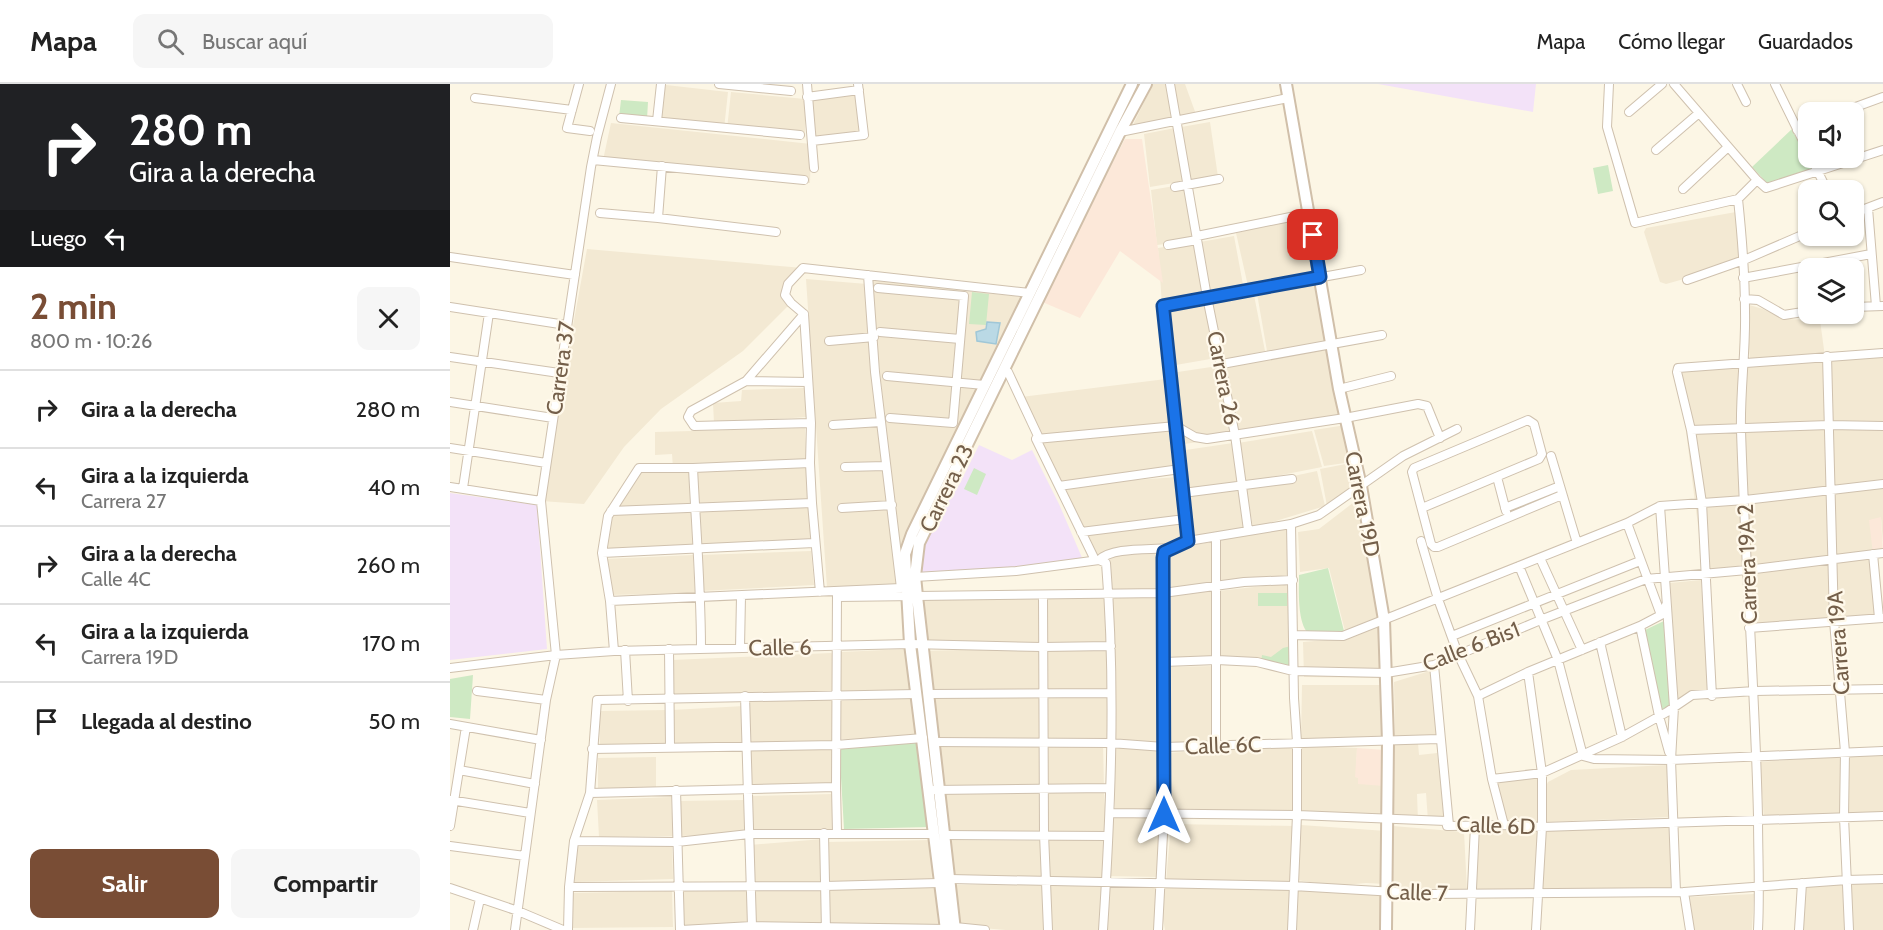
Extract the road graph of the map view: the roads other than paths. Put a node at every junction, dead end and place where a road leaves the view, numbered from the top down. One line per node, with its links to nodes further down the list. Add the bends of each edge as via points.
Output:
1 (579, 84): 23 (street)
2 (611, 84): 37 (street, Carrera 37)
3 (661, 84): 28 (street)
4 (719, 84): 16 (street)
5 (807, 84): 17 (street)
6 (1132, 84): 70 (main road, Carrera 23)
7 (1146, 84): 31 (main road, Carrera 23)
8 (1170, 84): 27 (street, Carrera 26)
9 (1286, 84): 20 (main road, Carrera 19D)
10 (1610, 84): 49 (street, via 1607,127 1635,223)
11 (1662, 84): 24 (street)
12 (1674, 84): 25 (street)
13 (1737, 84): 21 (street)
14 (1778, 85): 29 (street)
15 (858, 87): 17 (street); 33 (street, via 864,135)
16 (791, 91)
17 (807, 97): 33 (street)
18 (1883, 97): 22 (street)
19 (475, 98): 23 (street)
20 (1288, 98): 27 (street); 54 (main road, Carrera 19D)
21 (1746, 102)
22 (1864, 104)
23 (572, 110): 30 (street, via 567,128)
24 (1629, 112)
25 (1699, 113): 34 (street); 35 (street)
26 (621, 118): 28 (street)
27 (1178, 120): 31 (street); 46 (street, Carrera 26)
28 (657, 121): 32 (street)
29 (1797, 130)
30 (590, 131)
31 (1120, 132): 91 (main road, Carrera 23)
32 (800, 135)
33 (812, 141): 39 (street)
34 (1728, 147): 44 (street); 48 (street)
35 (1656, 150)
36 (1883, 150): 41 (street)
37 (593, 160): 38 (street); 64 (street, Carrera 37)
38 (662, 166): 43 (street); 55 (street)
39 (814, 168)
40 (1817, 168): 41 (street)
41 (1819, 172): 44 (street, via 1769,189); 45 (street)
42 (1219, 179): 46 (street)
43 (804, 180)
44 (1757, 180): 49 (street)
45 (1823, 180)
46 (1188, 184): 47 (street); 58 (street, Carrera 26)
47 (1175, 187)
48 (1683, 189)
49 (1738, 199): 62 (street, Carrera 19A 2)
50 (1883, 202): 51 (street)
51 (1868, 208): 52 (street); 60 (street)
52 (1864, 209)
53 (600, 213): 55 (street)
54 (1310, 213): 58 (street); 66 (main road, Carrera 19D)
55 (658, 218): 56 (street)
56 (776, 232)
57 (1798, 237): 62 (street)
58 (1197, 238): 59 (street); 71 (street, Carrera 26)
59 (1168, 245)
60 (1871, 254): 67 (street); 73 (street)
61 (450, 257): 64 (street)
62 (1744, 260): 67 (street, Carrera 19A 2); 68 (street)
63 (1361, 270): 66 (street)
64 (575, 275): 79 (street, Carrera 37)
65 (868, 275): 70 (street); 78 (street, via 803,268 788,284 785,295); 80 (street)
66 (1320, 277): 71 (street); 84 (main road, Carrera 19D)
67 (1743, 278): 72 (street, Carrera 19A 2)
68 (1687, 280)
69 (878, 288): 82 (street, via 964,296)
70 (1030, 293): 98 (main road, Carrera 23)
71 (1207, 297): 90 (street, Carrera 26); 110 (street, via 1163,307)
72 (1744, 299): 76 (street, via 1758,300 1784,315); 89 (street, Carrera 19A 2)
73 (1879, 306): 75 (street)
74 (450, 307): 77 (street)
75 (1864, 307)
76 (1798, 313)
77 (489, 314): 79 (street); 88 (street)
78 (804, 314): 95 (street); 96 (street)
79 (567, 325): 92 (street, Carrera 37)
80 (877, 334): 82 (street); 83 (street); 106 (street, via 875,372)
81 (1382, 335): 84 (street)
82 (960, 339): 97 (street)
83 (829, 341)
84 (1332, 344): 90 (street); 99 (main road, Carrera 19D)
85 (1883, 353): 86 (street)
86 (1827, 356): 89 (street); 108 (street, Carrera 19A)
87 (450, 357): 88 (street)
88 (482, 361): 92 (street); 101 (street)
89 (1744, 362): 112 (street, Carrera 19A 2); 114 (street, via 1678,368)
90 (1221, 364): 115 (street, Carrera 26)
91 (1004, 370): 102 (main road, Carrera 23); 117 (street, via 1038,436)
92 (559, 373): 103 (street, Carrera 37)
93 (887, 376): 97 (street)
94 (1391, 376): 99 (street)
95 (746, 381): 96 (street); 107 (street, via 690,411 688,417 694,426)
96 (808, 382): 107 (street)
97 (957, 382): 98 (street); 104 (street, via 953,423)
98 (984, 385): 102 (main road, Carrera 23)
99 (1339, 389): 105 (main road, Carrera 19D)
100 (450, 402): 101 (street)
101 (475, 406): 103 (street); 119 (street)
102 (976, 413): 161 (main road, Carrera 23); 174 (main road, Carrera 23, via 919,543)
103 (553, 418): 121 (street, Carrera 37)
104 (890, 418)
105 (1345, 418): 115 (street); 116 (street, via 1418,404 1426,406); 133 (main road, Carrera 19D)
106 (881, 422): 109 (street); 123 (street)
107 (811, 423): 122 (street)
108 (1829, 424): 111 (street); 112 (street); 136 (street, Carrera 19A)
109 (833, 425)
110 (1176, 426): 115 (street, via 1207,439); 117 (street); 126 (street)
111 (1883, 426)
112 (1741, 428): 114 (street); 138 (street, Carrera 19A 2)
113 (1457, 429): 116 (street)
114 (1691, 430): 141 (street)
115 (1235, 435): 130 (street, Carrera 26)
116 (1440, 438): 133 (street, via 1403,456)
117 (1036, 439): 132 (street)
118 (450, 448): 119 (street)
119 (468, 451): 121 (street); 134 (street)
120 (1551, 456): 135 (street)
121 (546, 463): 139 (street, Carrera 37)
122 (810, 463): 125 (street); 140 (street)
123 (886, 466): 124 (street); 142 (street)
124 (845, 467)
125 (693, 468): 144 (street); 148 (street, via 639,468)
126 (1180, 469): 132 (street); 137 (street)
127 (1497, 477): 145 (street); 147 (street); 147 (street, via 1540,458 1531,421 1416,466 1412,472)
128 (1292, 479): 130 (street)
129 (1883, 484): 136 (street)
130 (1241, 485): 137 (street); 153 (street, Carrera 26)
131 (450, 486): 134 (street)
132 (1059, 486): 154 (street)
133 (1361, 486): 152 (street, via 1319,515); 196 (main road, Carrera 19D)
134 (463, 488): 139 (street)
135 (1561, 490): 145 (street); 149 (street); 160 (street)
136 (1831, 491): 138 (street); 169 (street, Carrera 19A)
137 (1183, 493): 150 (street)
138 (1745, 500): 141 (street); 172 (street, Carrera 19A 2)
139 (541, 501): 215 (street, Carrera 37)
140 (812, 503): 144 (street); 159 (street)
141 (1702, 503): 143 (street); 173 (street)
142 (892, 505): 146 (street); 158 (street)
143 (1660, 506): 151 (street); 175 (street)
144 (695, 507): 148 (street); 162 (street)
145 (1505, 507): 149 (street)
146 (842, 508)
147 (1422, 508): 149 (street, via 1435,547)
148 (611, 511): 164 (street)
149 (1508, 517)
150 (1185, 519): 154 (street); 156 (street)
151 (1627, 523): 160 (street); 170 (street)
152 (1291, 524): 153 (street); 177 (street)
153 (1248, 530): 155 (street)
154 (1081, 532): 168 (street)
155 (1216, 537): 156 (street); 178 (street)
156 (1188, 541): 163 (street)
157 (1422, 541): 188 (street)
158 (897, 542): 161 (street); 180 (street)
159 (814, 543): 162 (street); 179 (street)
160 (1577, 543): 167 (street)
161 (909, 544): 180 (main road, Carrera 23, via 905,554)
162 (696, 548): 164 (street); 187 (street)
163 (1168, 548): 168 (street, via 1114,552); 181 (street, via 1163,558)
164 (602, 553): 189 (street)
165 (1883, 553): 166 (street, Calle 6 Bis1)
166 (1873, 554): 169 (street, Calle 6 Bis1); 194 (street)
167 (1540, 558): 171 (street); 183 (street)
168 (1097, 560): 174 (street, via 1016,571); 184 (street, via 1106,563)
169 (1833, 560): 172 (street, Calle 6 Bis1); 197 (street, Carrera 19A)
170 (1640, 561): 176 (street); 183 (street)
171 (1519, 566): 188 (street); 190 (street)
172 (1747, 570): 173 (street, Calle 6 Bis1); 199 (street, Carrera 19A 2)
173 (1704, 573): 175 (street, Calle 6 Bis1); 235 (street)
174 (915, 577): 180 (main road, Carrera 23)
175 (1664, 577): 176 (street, Calle 6 Bis1); 191 (street)
176 (1646, 579): 192 (street, Calle 6 Bis1); 193 (street)
177 (1293, 580): 178 (street); 200 (street)
178 (1217, 587): 181 (street); 216 (street)
179 (820, 592): 182 (street); 185 (street)
180 (908, 593): 182 (street); 186 (street); 203 (main road, Carrera 23); 204 (main road, Carrera 23)
181 (1163, 593): 184 (street); 218 (street)
182 (837, 594): 205 (street)
183 (1556, 594): 190 (street); 192 (street)
184 (1109, 595): 186 (street); 206 (street)
185 (741, 596): 187 (street); 208 (street)
186 (1042, 596): 207 (street)
187 (701, 597): 189 (street); 209 (street)
188 (1438, 598): 196 (street); 201 (street)
189 (610, 601): 213 (street)
190 (1535, 602): 195 (street); 201 (street)
191 (1666, 605): 193 (street); 239 (street)
192 (1563, 611): 195 (street, Calle 6 Bis1); 212 (street)
193 (1661, 615): 198 (street)
194 (1881, 618): 197 (street)
195 (1543, 619): 214 (street, Calle 6 Bis1); 217 (street)
196 (1384, 620): 200 (street, via 1343,636); 223 (main road, Carrera 19D)
197 (1834, 621): 199 (street); 227 (street, Carrera 19A)
198 (1640, 626): 202 (street); 240 (street)
199 (1749, 628): 226 (street, Carrera 19A 2)
200 (1293, 634): 221 (street)
201 (1452, 636): 214 (street)
202 (1600, 642): 212 (street); 243 (street)
203 (910, 644): 204 (street, Calle 6); 205 (street, Calle 6); 229 (main road, Carrera 23)
204 (923, 645): 207 (street, Calle 6); 230 (main road, Carrera 23)
205 (837, 646): 208 (street, Calle 6); 232 (street)
206 (1111, 646): 207 (street, Calle 6); 228 (street)
207 (1042, 647): 231 (street)
208 (740, 648): 209 (street, Calle 6)
209 (700, 649): 211 (street, Calle 6)
210 (625, 650): 211 (street, Calle 6); 213 (street, Calle 6); 238 (street)
211 (669, 650): 236 (street)
212 (1582, 650): 217 (street)
213 (614, 651): 215 (street, Calle 6)
214 (1458, 654): 219 (street, Calle 6 Bis1); 234 (street)
215 (556, 655): 220 (street, Calle 6); 237 (street, Carrera 37)
216 (1216, 660): 218 (street, Calle 6 Bis1); 221 (street, Calle 6 Bis1, via 1257,662); 253 (street)
217 (1558, 660): 222 (street); 260 (street)
218 (1164, 662): 256 (street)
219 (1434, 665): 223 (street, Calle 6 Bis1); 246 (street)
220 (450, 668)
221 (1293, 671): 223 (street, Calle 6 Bis1); 250 (street)
222 (1528, 672): 234 (street); 264 (street)
223 (1386, 674): 251 (main road, Carrera 19D)
224 (1883, 689): 227 (street)
225 (477, 690): 237 (street)
226 (1755, 691): 227 (street); 235 (street); 261 (street, Carrera 19A 2)
227 (1840, 691): 259 (street, Carrera 19A)
228 (1110, 693): 231 (street); 249 (street)
229 (916, 694): 232 (street); 244 (main road, Carrera 23)
230 (929, 694): 231 (street); 247 (main road, Carrera 23)
231 (1043, 694): 248 (street)
232 (837, 695): 233 (street); 252 (street)
233 (745, 696): 236 (street); 255 (street)
234 (1478, 696): 265 (street)
235 (1712, 696): 239 (street, via 1692,695)
236 (670, 698): 238 (street); 254 (street)
237 (546, 700): 245 (street, Carrera 37)
238 (628, 700): 257 (street, via 597,700)
239 (1674, 707): 240 (street); 262 (street)
240 (1659, 716): 243 (street); 262 (street)
241 (450, 724): 242 (street)
242 (466, 727): 245 (street); 263 (street)
243 (1622, 737): 260 (street)
244 (923, 738): 252 (street); 272 (main road, Carrera 23)
245 (541, 740): 266 (street, Carrera 37)
246 (1439, 740): 251 (street, Calle 6C); 286 (street)
247 (934, 742): 248 (street, Calle 6C); 272 (main road, Carrera 23)
248 (1044, 742): 249 (street, Calle 6C); 269 (street)
249 (1110, 742): 256 (street, Calle 6C); 270 (street)
250 (1297, 742): 251 (street, Calle 6C); 253 (street, Calle 6C); 278 (street)
251 (1388, 742): 281 (main road, Carrera 19D)
252 (836, 745): 255 (street); 267 (street)
253 (1216, 745): 256 (street, Calle 6C)
254 (670, 747): 255 (street); 257 (street)
255 (747, 747): 268 (street)
256 (1164, 747): 277 (street)
257 (592, 749): 273 (street)
258 (1883, 751): 259 (street)
259 (1845, 753): 261 (street); 280 (street, Carrera 19A)
260 (1583, 756): 262 (street); 264 (street)
261 (1757, 756): 262 (street); 282 (street, Carrera 19A 2)
262 (1671, 760): 283 (street)
263 (459, 770): 266 (street); 274 (street)
264 (1542, 773): 265 (street); 288 (street)
265 (1492, 779): 284 (street)
266 (535, 784): 275 (street, Carrera 37)
267 (836, 786): 268 (street); 290 (street)
268 (747, 788): 271 (street); 291 (street)
269 (1045, 788): 270 (street); 272 (street); 293 (street)
270 (1110, 788): 276 (street)
271 (676, 790): 273 (street); 297 (street)
272 (934, 790): 292 (main road, Carrera 23); 294 (main road, Carrera 23)
273 (590, 793): 296 (street)
274 (452, 800): 275 (street); 285 (street)
275 (530, 813): 299 (street, Carrera 37)
276 (1110, 813): 277 (street, Calle 6D); 295 (street)
277 (1164, 815): 278 (street, Calle 6D); 305 (street)
278 (1297, 815): 281 (street, Calle 6D); 311 (street)
279 (1883, 816): 280 (street, Calle 6D)
280 (1844, 817): 282 (street, Calle 6D); 303 (street, Carrera 19A)
281 (1387, 818): 286 (street, Calle 6D, via 1446,821); 315 (main road, Carrera 19D)
282 (1758, 820): 283 (street, Calle 6D); 312 (street, Carrera 19A 2)
283 (1674, 822): 288 (street, Calle 6D); 316 (street)
284 (1504, 825): 287 (street, Calle 6D); 288 (street, Calle 6D)
285 (450, 826)
286 (1449, 826): 287 (street, Calle 6D)
287 (1475, 826): 317 (street)
288 (1542, 827): 318 (street)
289 (824, 833): 290 (street); 291 (street); 310 (street)
290 (837, 833): 292 (street)
291 (749, 834): 297 (street); 309 (street)
292 (933, 834): 306 (main road, Carrera 23)
293 (1044, 834): 294 (street); 295 (street); 302 (street)
294 (945, 835): 300 (main road, Carrera 23)
295 (1108, 836): 304 (street)
296 (574, 841): 297 (street); 313 (street)
297 (677, 842): 308 (street)
298 (450, 846): 299 (street)
299 (525, 856): 320 (street, Carrera 37)
300 (950, 879): 302 (street, Calle 7); 323 (main road, Carrera 23)
301 (1883, 879): 303 (street, Calle 7)
302 (1046, 880): 304 (street, Calle 7); 330 (street)
303 (1847, 880): 307 (street, Calle 7); 340 (street, Carrera 19A)
304 (1106, 881): 305 (street, Calle 7); 331 (street)
305 (1160, 882): 311 (street, Calle 7); 332 (street)
306 (939, 883): 310 (street); 323 (main road, Carrera 23)
307 (1802, 883): 312 (street, Calle 7); 339 (street)
308 (677, 885): 309 (street); 313 (street); 328 (street)
309 (750, 886): 310 (street); 321 (street)
310 (825, 886): 322 (street)
311 (1293, 886): 315 (street, Calle 7); 333 (street)
312 (1760, 886): 316 (street, Calle 7); 338 (street, Carrera 19A 2)
313 (569, 887): 327 (street)
314 (450, 888): 319 (street)
315 (1387, 891): 317 (street, Calle 7); 334 (main road, Carrera 19D)
316 (1680, 892): 318 (street, Calle 7); 337 (street)
317 (1472, 893): 318 (street, Calle 7); 335 (street)
318 (1539, 893): 336 (street)
319 (480, 899): 320 (street); 324 (street)
320 (518, 911): 325 (street, Carrera 37); 326 (street)
321 (756, 927): 322 (street); 328 (street)
322 (826, 928): 323 (street)
323 (950, 929): 329 (street)
324 (473, 930)
325 (515, 930)
326 (563, 930)
327 (568, 930)
328 (681, 930)
329 (985, 930)
330 (1048, 930)
331 (1103, 930)
332 (1158, 930)
333 (1292, 930)
334 (1386, 930)
335 (1470, 930)
336 (1536, 930)
337 (1690, 930)
338 (1758, 930)
339 (1799, 930)
340 (1849, 930)

